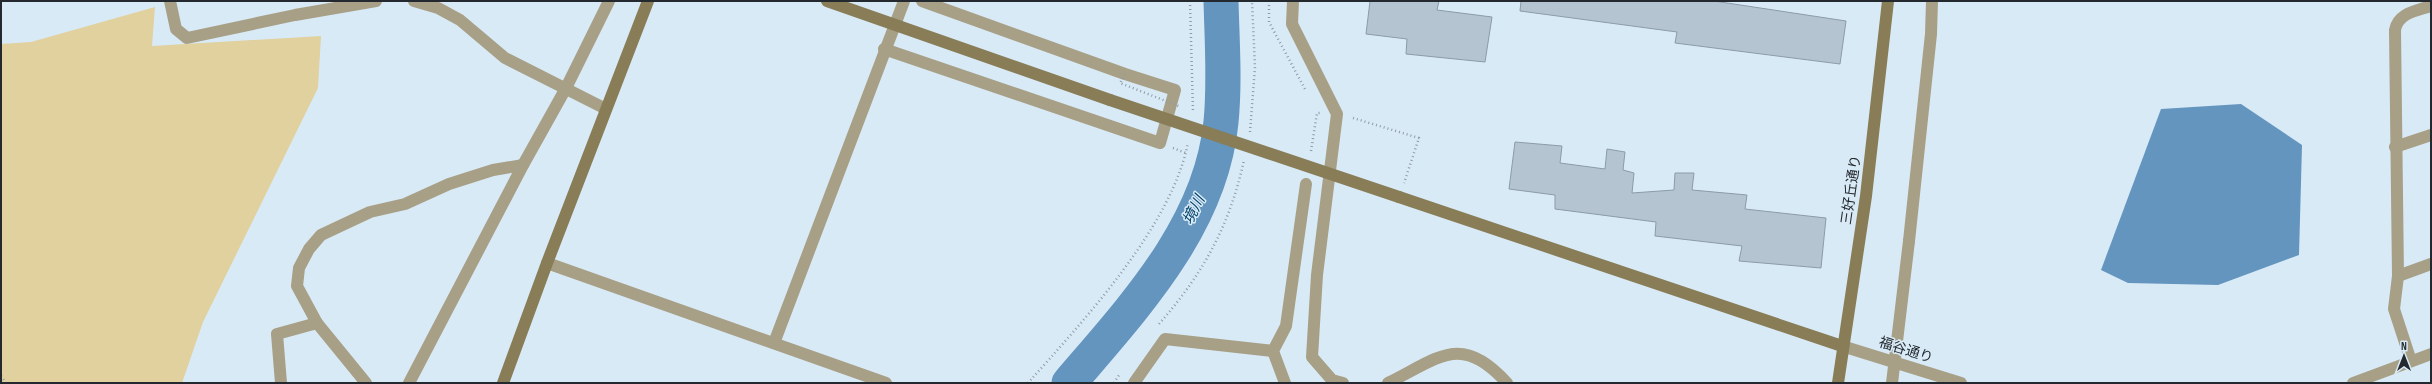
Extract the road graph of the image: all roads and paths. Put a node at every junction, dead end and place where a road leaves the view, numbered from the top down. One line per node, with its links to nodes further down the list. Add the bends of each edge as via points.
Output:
1 (170, 1): 2 (street, via 176,29 187,38)
2 (376, 1)
3 (414, 1): 18 (street, via 438,8 460,20 505,58)
4 (609, 1): 18 (street)
5 (648, 1): 21 (street)
6 (826, 1): 16 (street)
7 (904, 1): 16 (street)
8 (922, 1): 17 (street, via 1175,90 1160,143)
9 (1190, 1): 23 (path)
10 (1252, 1): 27 (path, via 1255,67)
11 (1269, 1): 19 (path, via 1269,22)
12 (1293, 1): 55 (street, via 1292,24 1337,114 1316,275 1312,357 1332,380)
13 (1888, 1): 39 (street, 三好丘通り, via 1866,196)
14 (1932, 1): 59 (street, bridge, via 1931,34)
15 (2431, 6): 28 (street, via 2401,17 2396,22)
16 (894, 24): 17 (street); 32 (street, bridge)
17 (884, 49): 38 (street)
18 (566, 88): 21 (street); 30 (street)
19 (1309, 97)
20 (1315, 108): 22 (path)
21 (606, 109): 33 (street)
22 (1317, 113)
23 (1194, 117)
24 (1382, 126): 32 (path, via 1419,138)
25 (2431, 135): 28 (street)
26 (1189, 138): 51 (path, via 1186,153 1165,203 1132,259 1069,338)
27 (1249, 138)
28 (2395, 147): 35 (street)
29 (1246, 153): 37 (path, via 1238,189 1219,240 1178,302)
30 (522, 165): 36 (street, via 493,170 448,184 405,204 370,212 321,235 309,249 299,268 297,286); 48 (street)
31 (1306, 184): 40 (street, via 1286,326)
32 (1399, 197): 39 (street)
33 (547, 263): 38 (street); 49 (street)
34 (2431, 264): 35 (street)
35 (2398, 276): 42 (street, via 2394,309)
36 (317, 323): 46 (street, via 277,334); 47 (street)
37 (1155, 328)
38 (774, 343): 50 (street)
39 (1842, 346): 58 (street, 三好丘通り); 60 (street, 福谷通り)
40 (1273, 351): 53 (street, via 1165,339); 54 (street)
41 (2431, 354): 42 (street)
42 (2411, 362): 61 (street)
43 (1123, 370): 52 (path)
44 (1, 376): 45 (path)
45 (6, 383)
46 (281, 383)
47 (366, 383)
48 (410, 383)
49 (503, 383)
50 (886, 383)
51 (1028, 383)
52 (1114, 383)
53 (1134, 383)
54 (1285, 383)
55 (1343, 383)
56 (1388, 383): 57 (street, via 1444,355 1460,353 1476,356 1489,364)
57 (1507, 383)
58 (1838, 383)
59 (1892, 383)
60 (1961, 383)
61 (2353, 383)

